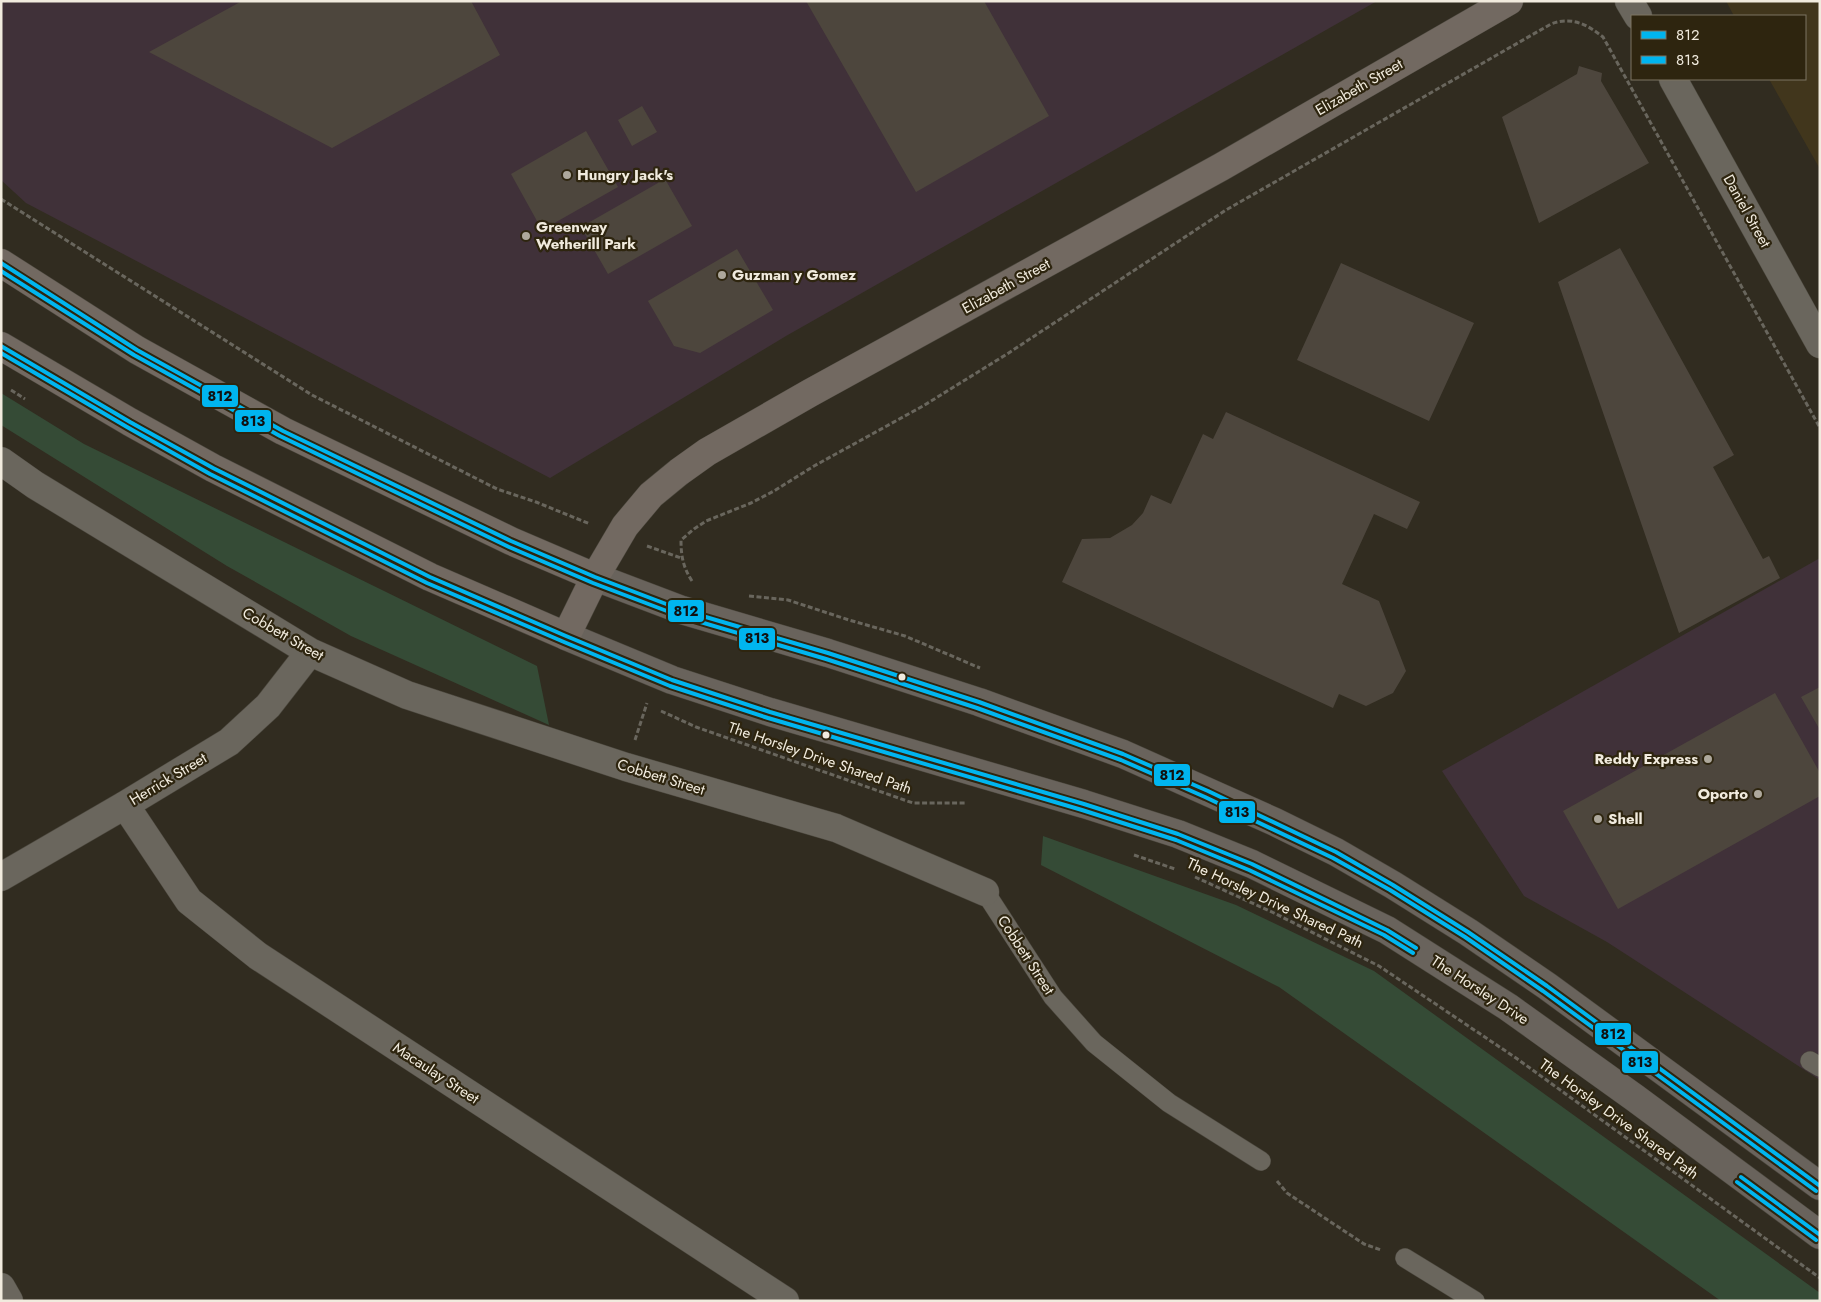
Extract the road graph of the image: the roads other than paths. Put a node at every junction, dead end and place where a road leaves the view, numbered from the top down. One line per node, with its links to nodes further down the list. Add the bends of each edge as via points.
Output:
1 (1510, 1): 9 (main road, Elizabeth Street, via 1221,168 707,452 652,496 625,526)
2 (1629, 1): 3 (street)
3 (1637, 15)
4 (1674, 80): 6 (street, Daniel Street)
5 (1, 263): 9 (main road, via 137,350 283,431 503,537)
6 (1820, 344)
7 (1, 346): 10 (main road, The Horsley Drive, via 222,472 430,577)
8 (1, 461): 11 (street, Cobbett Street, via 35,485)
9 (595, 577): 10 (main road, Elizabeth Street); 16 (main road, via 682,610 988,705 1123,754 1292,830 1393,885 1468,932)
10 (566, 636): 17 (main road, The Horsley Drive, via 672,680 1084,804 1178,834 1252,864 1387,930 1508,1006)
11 (310, 652): 12 (street, Herrick Street, via 268,706 229,742); 14 (street, Cobbett Street, via 407,695 626,767 836,828)
12 (125, 806): 13 (street, Herrick Street); 21 (street, Macaulay Street, via 188,901 258,956)
13 (1, 877)
14 (985, 892): 15 (lane, Cobbett Street, via 1053,997 1094,1043 1169,1103)
15 (1261, 1161)
16 (1820, 1186)
17 (1820, 1235)
18 (1405, 1258): 22 (lane)
19 (1, 1287): 20 (street)
20 (9, 1301)
21 (784, 1301)
22 (1474, 1301)

